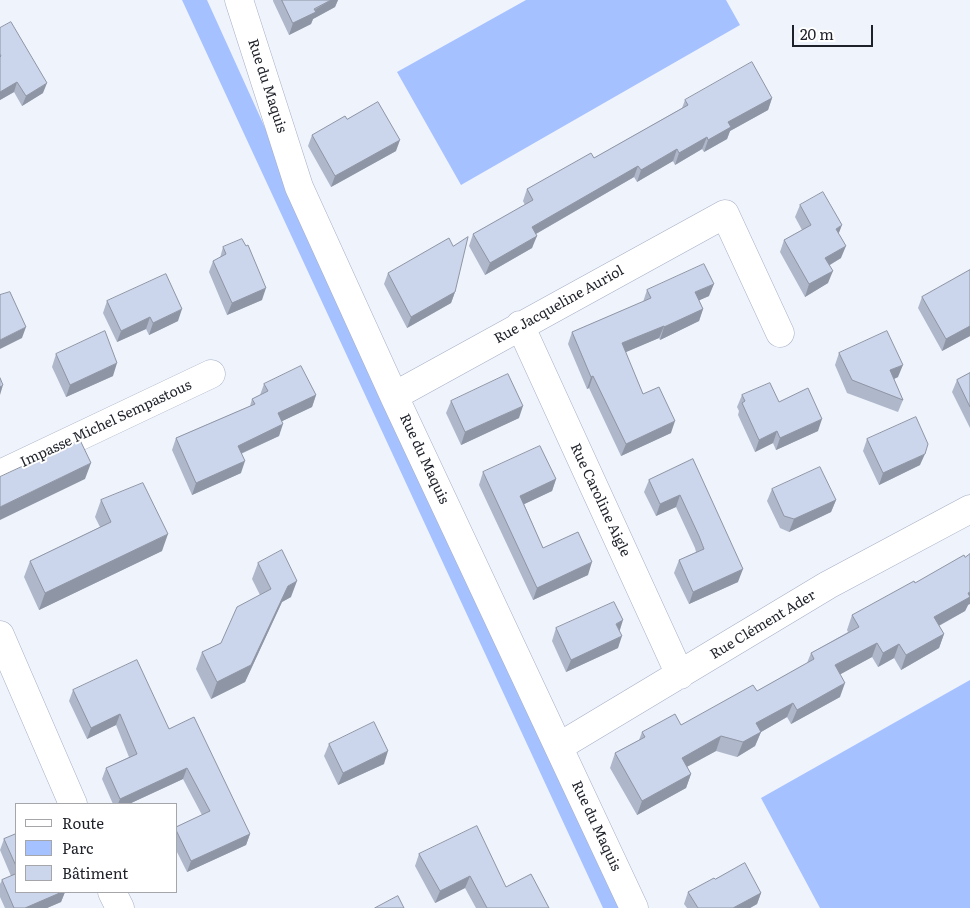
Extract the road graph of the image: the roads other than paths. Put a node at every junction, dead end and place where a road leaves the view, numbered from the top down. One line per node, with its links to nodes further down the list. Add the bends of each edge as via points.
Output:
1 (239, 0): 5 (street, Rue du Maquis, via 299,187)
2 (520, 326): 3 (street, Rue Jacqueline Auriol, via 725,214); 5 (street, Rue Jacqueline Auriol); 9 (street, Rue Caroline Aigle)
3 (780, 333)
4 (211, 374): 6 (street, Impasse Michel Sempastous)
5 (394, 396): 10 (street, Rue du Maquis)
6 (0, 474)
7 (970, 509): 9 (street, Rue Clément Ader, via 828,585)
8 (0, 635): 11 (street)
9 (680, 675): 10 (street, Rue Clément Ader)
10 (560, 746): 14 (street, Rue du Maquis)
11 (73, 803)
12 (112, 893): 13 (street)
13 (120, 908)
14 (634, 908)

